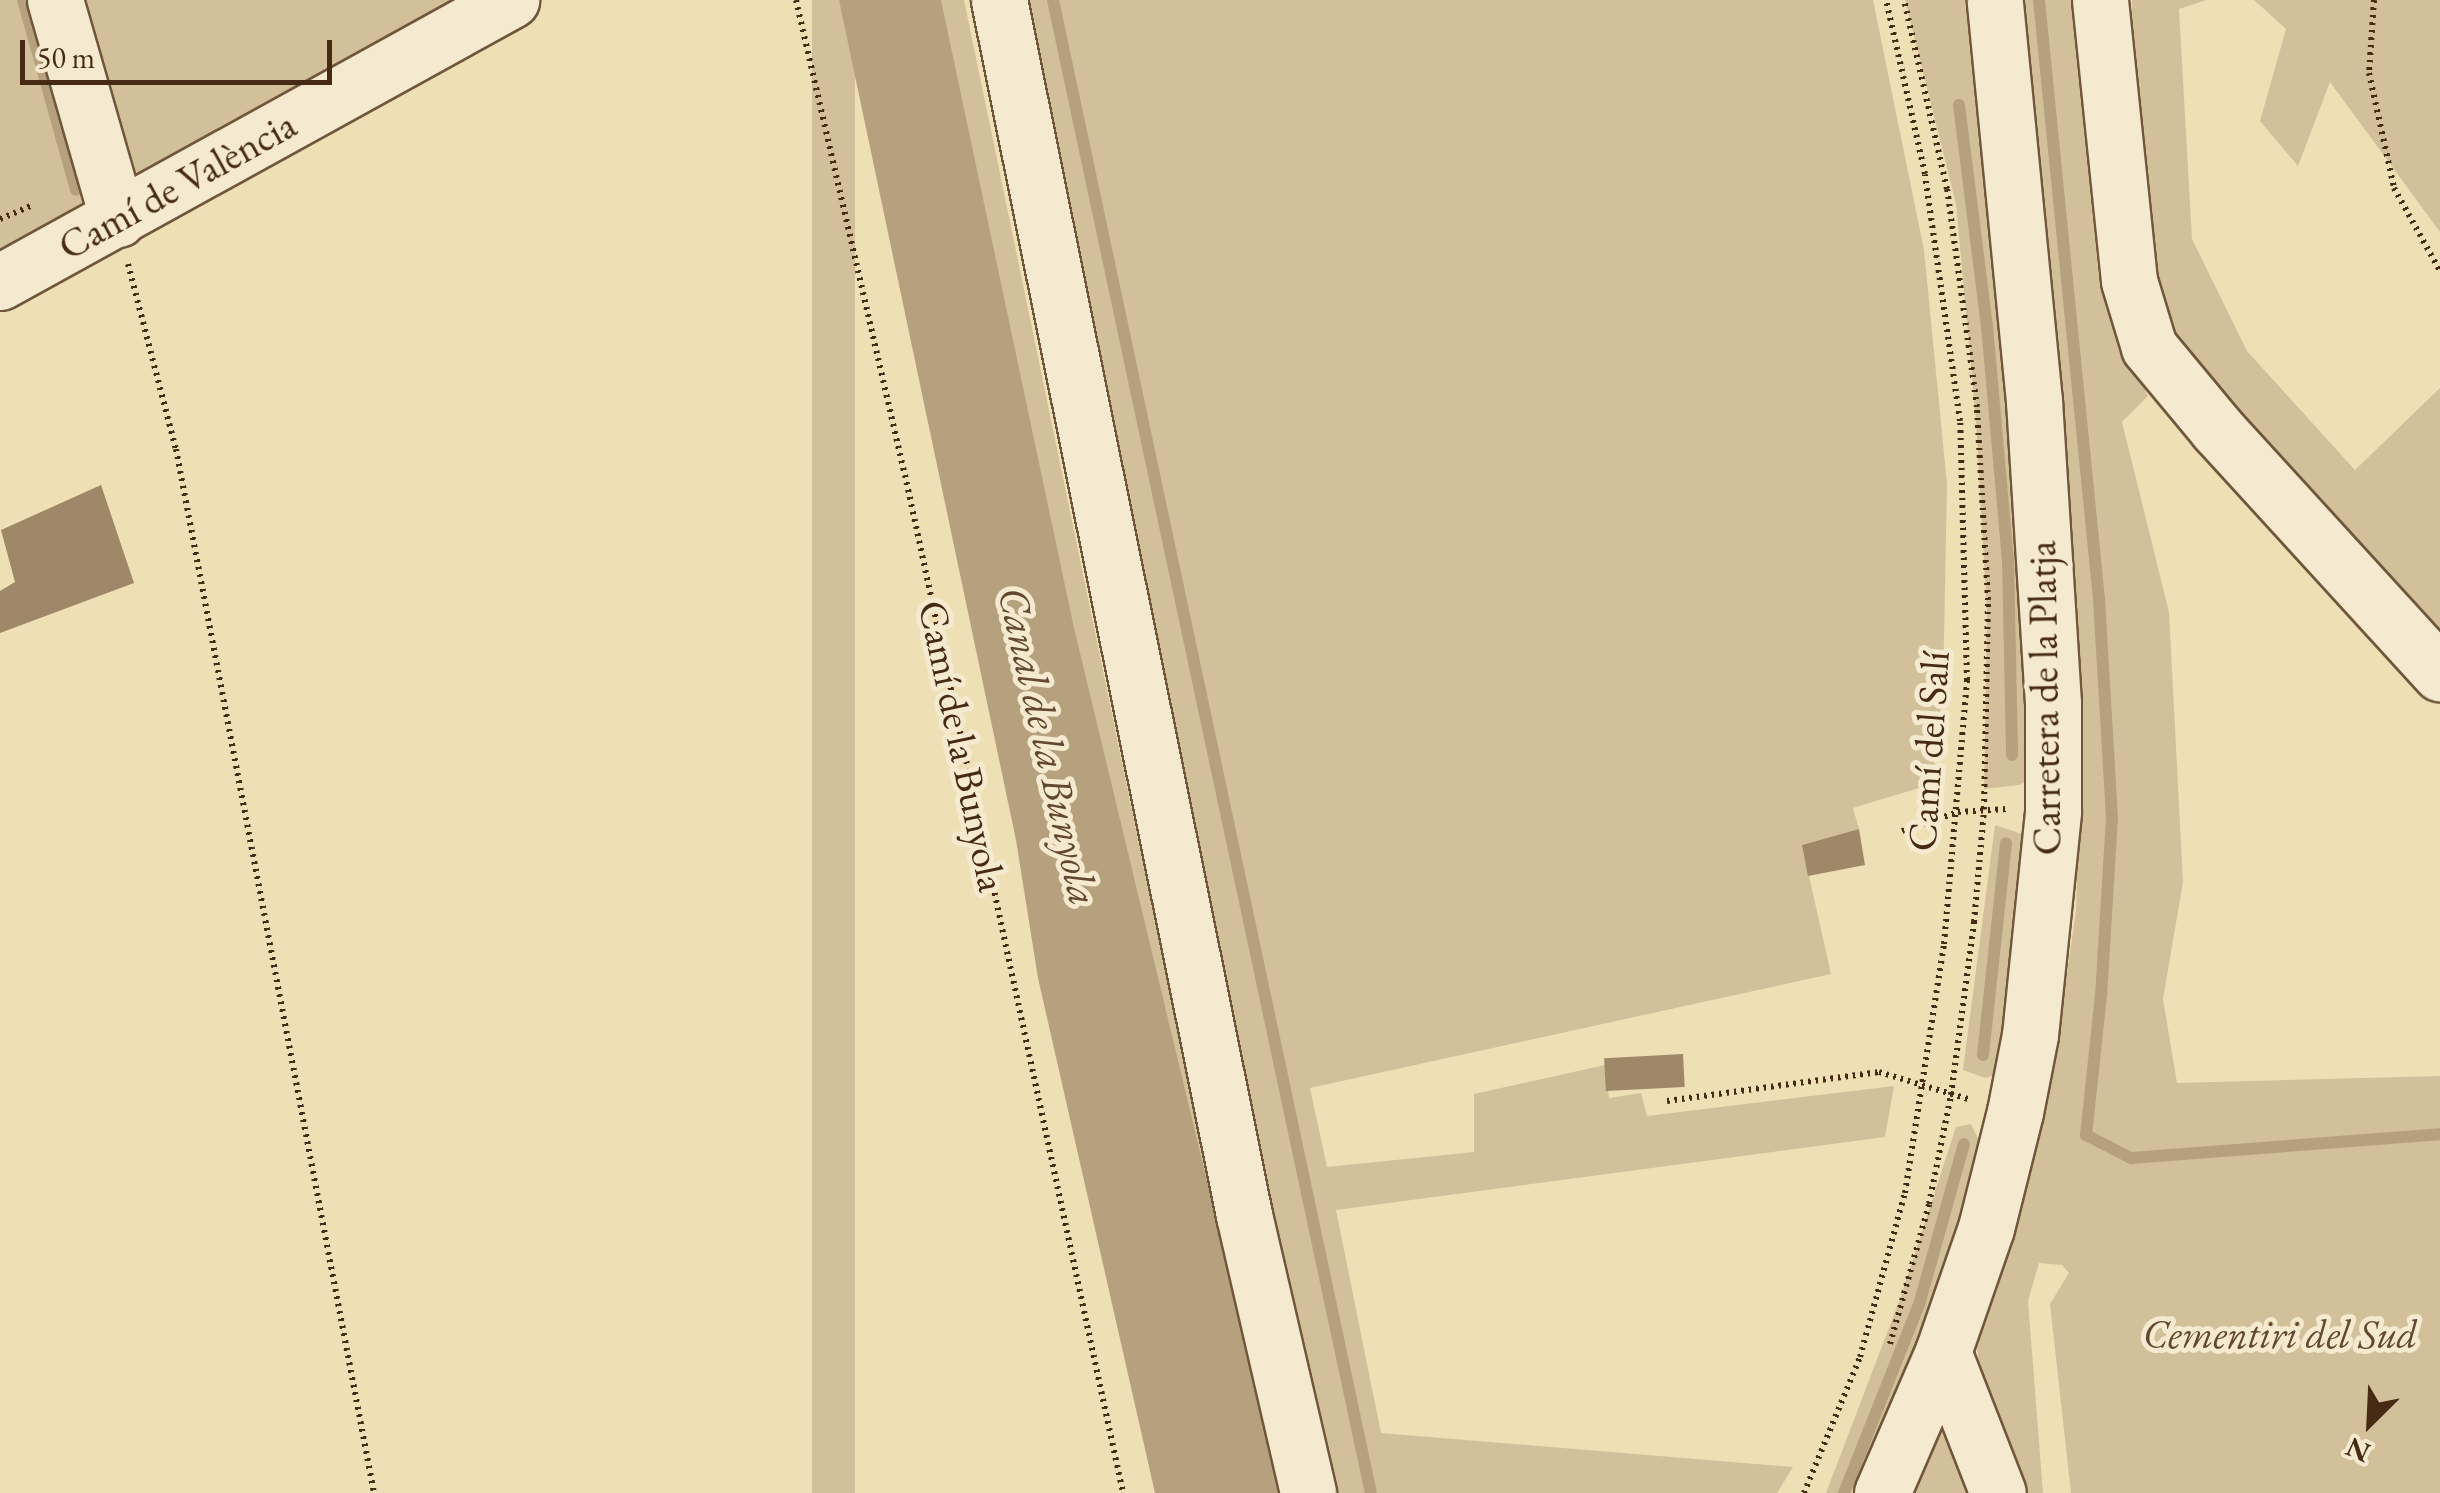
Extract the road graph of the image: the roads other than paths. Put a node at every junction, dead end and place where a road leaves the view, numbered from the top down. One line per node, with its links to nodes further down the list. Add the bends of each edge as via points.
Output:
1 (55, 0): 6 (street)
2 (511, 0): 6 (street, Camí de València)
3 (999, 0): 10 (street, via 1240,1196)
4 (1995, 0): 9 (street, Carretera de la Platja, via 2034,401 2053,811 2030,1035 2015,1112 1986,1228)
5 (2100, 0): 8 (street, via 2126,262 2149,347)
6 (118, 219): 7 (street, Camí de València)
7 (0, 282)
8 (2440, 673)
9 (1943, 1352): 11 (street, Carretera de la Platja); 12 (street)
10 (1308, 1493)
11 (1882, 1493)
12 (1998, 1493)

